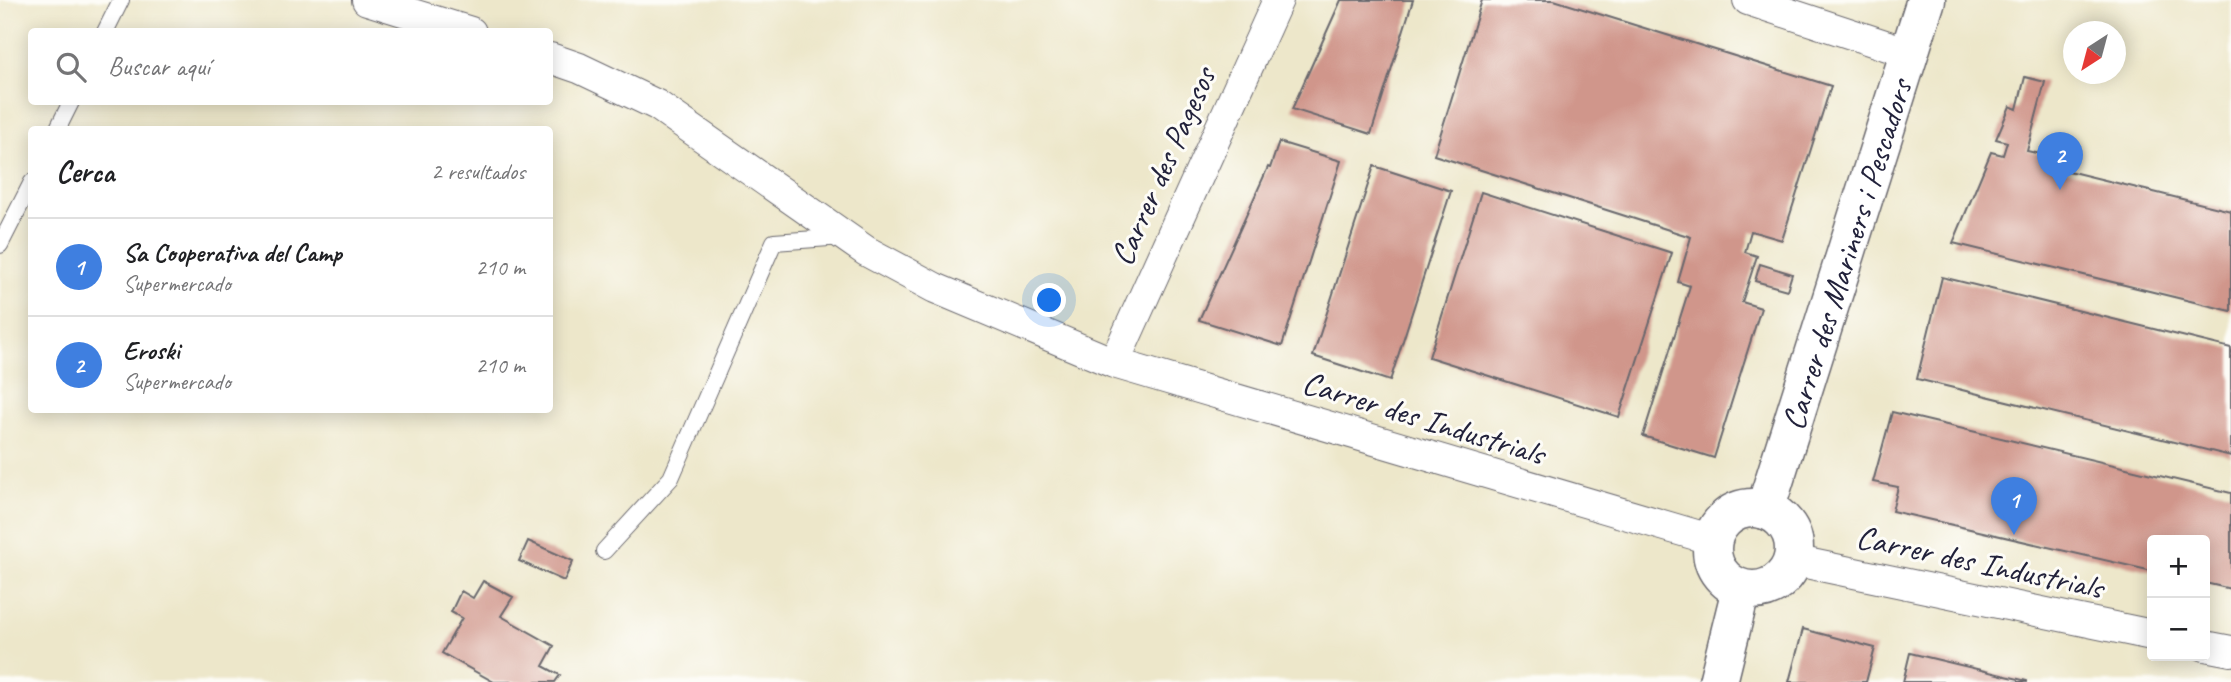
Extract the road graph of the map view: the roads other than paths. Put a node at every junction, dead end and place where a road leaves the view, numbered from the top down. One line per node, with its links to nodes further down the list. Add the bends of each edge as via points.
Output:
1 (121, 0): 6 (lane)
2 (367, 0): 7 (street)
3 (1278, 0): 15 (street, Carrer des Pagesos)
4 (1748, 0): 8 (street)
5 (1926, 0): 8 (street, Carrer des Mariners i Pescadors)
6 (108, 28)
7 (458, 28)
8 (1909, 53): 16 (street, Carrer des Mariners i Pescadors)
9 (553, 59): 13 (street, Carrer des Industrials, via 657,105)
10 (70, 105): 11 (lane)
11 (59, 126)
12 (28, 189): 14 (lane)
13 (845, 236): 15 (street, Carrer des Industrials, via 935,288); 18 (lane, via 774,242 671,478)
14 (0, 245)
15 (1114, 363): 17 (street, Carrer des Industrials)
16 (1765, 510): 17 (street, via 1737,511 1725,519); 19 (street, via 1786,525 1793,538)
17 (1713, 540): 20 (street, via 1718,571)
18 (604, 551)
19 (1792, 560): 20 (street, via 1770,587); 21 (street, Carrer des Industrials)
20 (1741, 589): 24 (street)
21 (2147, 634)
22 (2210, 647): 23 (street)
23 (2231, 651)
24 (1718, 682)

